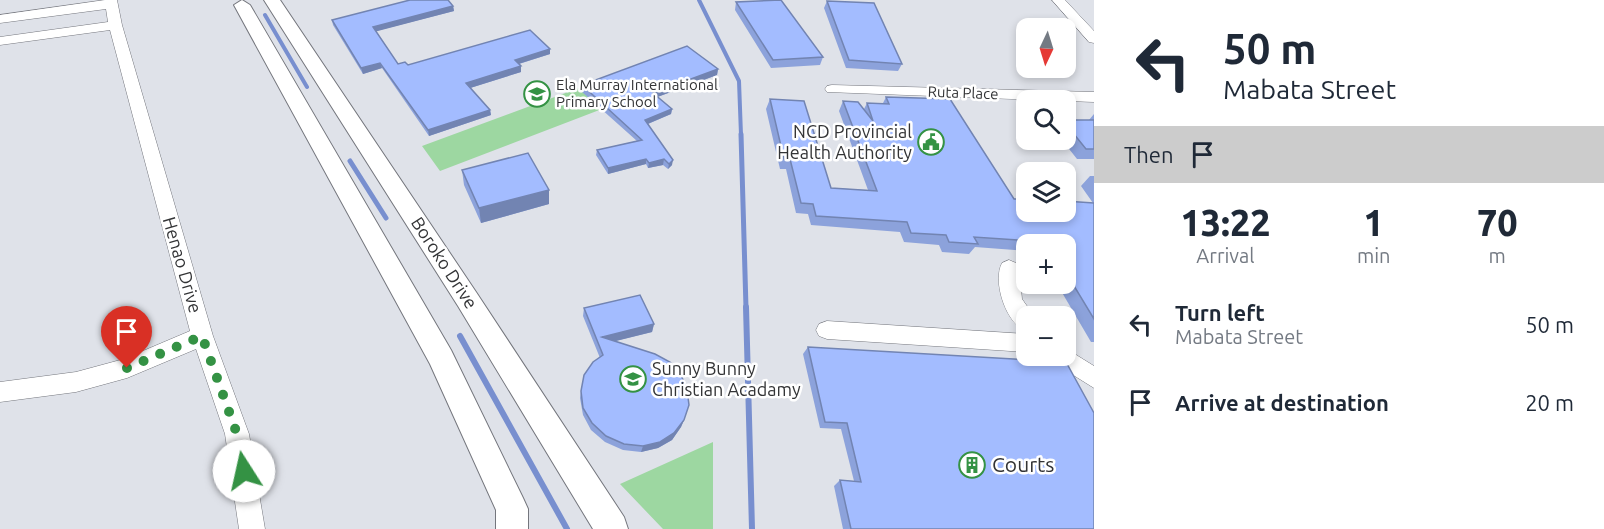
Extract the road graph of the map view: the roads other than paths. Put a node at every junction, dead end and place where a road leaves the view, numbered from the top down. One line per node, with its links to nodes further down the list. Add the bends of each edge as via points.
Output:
1 (270, 0): 4 (main road); 21 (main road, Boroko Drive, via 467,298)
2 (1058, 0): 7 (street)
3 (111, 2): 5 (street); 6 (street, Henao Drive)
4 (237, 3): 20 (main road, via 441,358 512,509)
5 (0, 19)
6 (115, 25): 8 (street); 14 (street, Henao Drive)
7 (1094, 39)
8 (0, 41)
9 (832, 89): 10 (street, Ruta Place)
10 (1094, 97)
11 (1010, 268): 12 (street, via 1012,301)
12 (1016, 307)
13 (827, 330): 15 (street)
14 (202, 336): 18 (street, via 127,368 76,382); 19 (street, Henao Drive, via 237,434)
15 (1016, 342)
16 (1076, 366): 17 (street)
17 (1094, 378)
18 (0, 392)
19 (252, 529)
20 (512, 529)
21 (612, 529)

